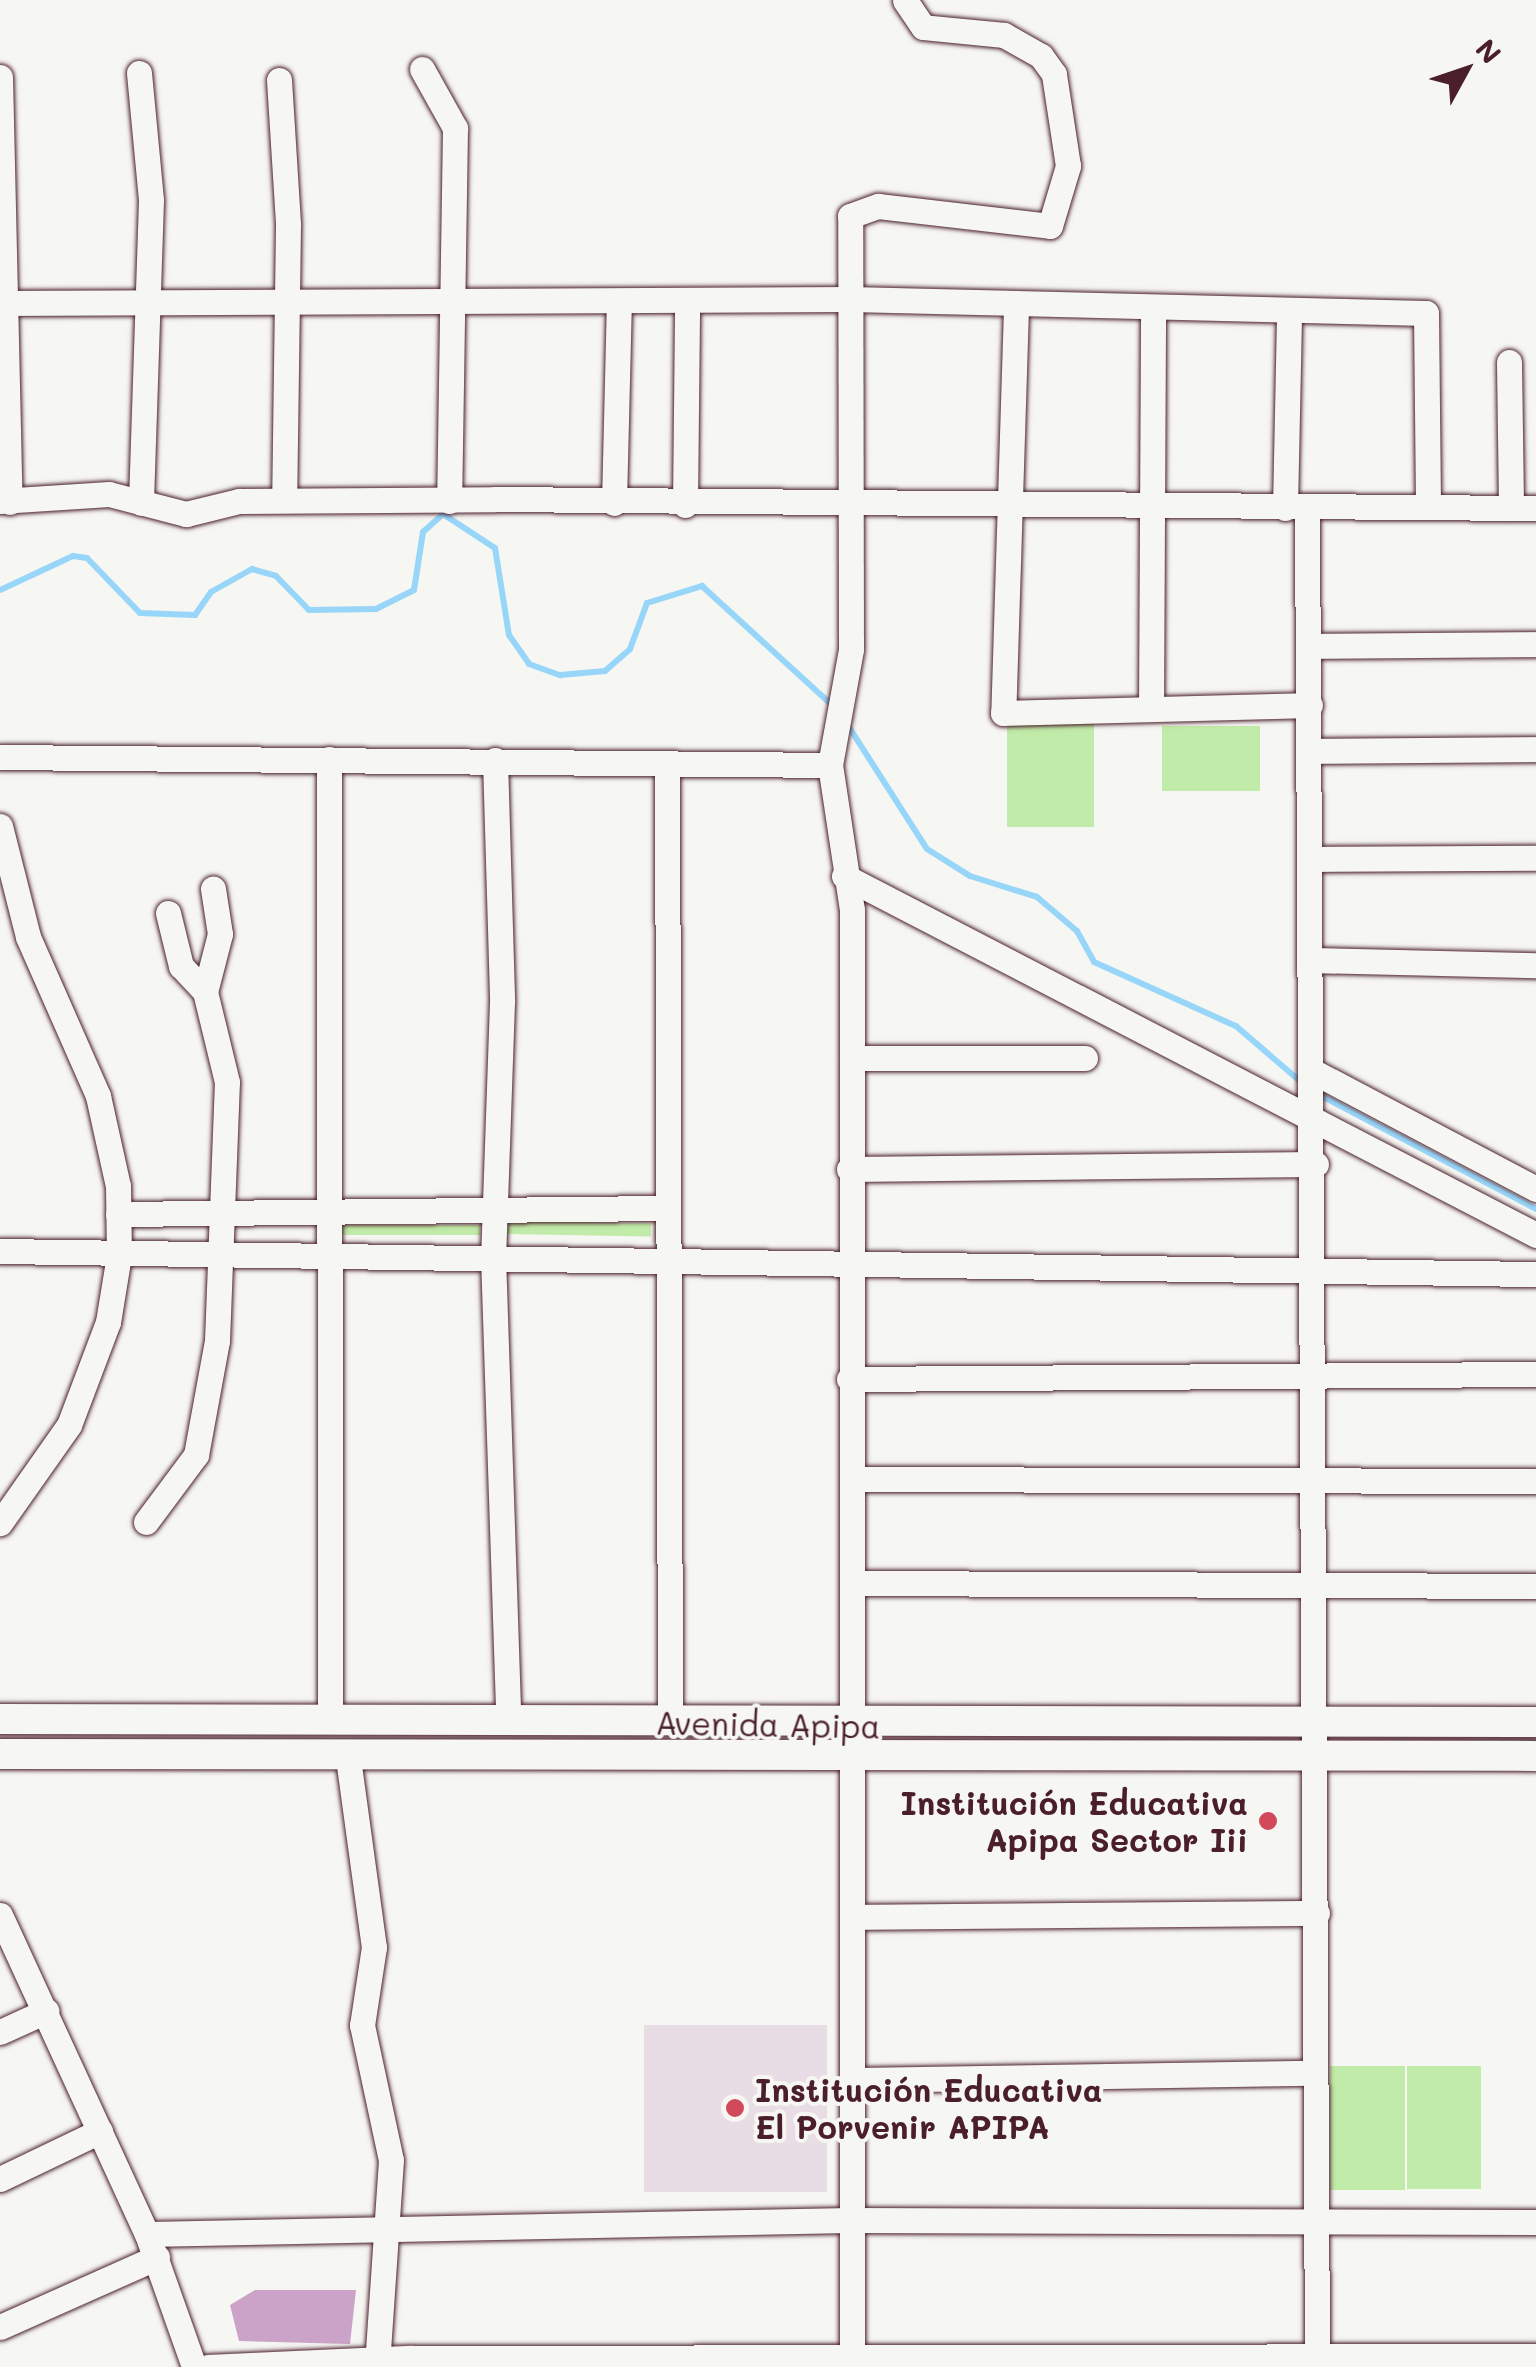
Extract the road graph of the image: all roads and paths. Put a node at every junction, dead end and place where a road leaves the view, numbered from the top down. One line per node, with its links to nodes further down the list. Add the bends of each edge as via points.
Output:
1 (905, 0): 6 (street, via 923,27 1004,35 1041,56 1054,74 1066,187 1050,226 994,213 863,208 850,216)
2 (422, 70): 9 (street, via 455,128)
3 (139, 74): 12 (street, via 150,200)
4 (0, 77): 11 (street)
5 (279, 80): 8 (street)
6 (850, 298): 7 (street); 13 (street); 22 (street)
7 (687, 300): 10 (street); 23 (street)
8 (284, 302): 9 (street); 12 (street); 17 (street)
9 (450, 302): 10 (street); 18 (street)
10 (619, 302): 21 (street)
11 (5, 303): 12 (street); 19 (street)
12 (147, 304): 20 (street)
13 (1016, 308): 14 (street); 24 (street)
14 (1153, 310): 15 (street); 26 (street)
15 (1289, 312): 25 (street, via 1426,313); 28 (street)
16 (1509, 362): 27 (street)
17 (284, 500): 18 (street); 20 (street, via 186,514)
18 (450, 501): 21 (street)
19 (5, 502): 20 (street, via 96,494)
20 (141, 503)
21 (614, 503): 23 (street)
22 (849, 503): 23 (street); 24 (street); 39 (street, via 847,702)
23 (686, 505)
24 (1009, 506): 26 (street); 32 (street, via 1004,712)
25 (1428, 507): 27 (street); 28 (street)
26 (1145, 508): 28 (street); 32 (street)
27 (1524, 508)
28 (1296, 510): 30 (street)
29 (1536, 644): 30 (street)
30 (1309, 646): 31 (street)
31 (1310, 705): 32 (street); 34 (street)
32 (1152, 709)
33 (1536, 750): 34 (street)
34 (1310, 751): 41 (street)
35 (0, 757): 36 (street)
36 (329, 759): 37 (street); 62 (street)
37 (495, 760): 38 (street); 59 (street, via 502,1002)
38 (667, 763): 39 (street); 58 (street)
39 (830, 765): 43 (street)
40 (0, 826): 47 (street)
41 (1310, 858): 42 (street); 48 (street)
42 (1536, 858)
43 (844, 876): 51 (street); 54 (street)
44 (214, 889): 50 (street, via 220,934)
45 (0, 895): 47 (street)
46 (168, 913): 50 (street, via 181,966)
47 (28, 936): 61 (street, via 98,1096)
48 (1309, 960): 49 (street); 53 (street)
49 (1536, 965)
50 (205, 992): 60 (street, via 227,1082)
51 (852, 1058): 52 (street); 56 (street)
52 (1085, 1058)
53 (1316, 1073): 54 (street); 57 (street)
54 (1314, 1122): 55 (street); 63 (street)
55 (1316, 1164): 56 (street); 70 (street)
56 (849, 1169): 71 (street)
57 (1536, 1189)
58 (667, 1208): 59 (street); 69 (street)
59 (494, 1209): 62 (street); 68 (street)
60 (224, 1213): 61 (street); 62 (street); 66 (street)
61 (118, 1214): 67 (street)
62 (324, 1214): 65 (street)
63 (1536, 1236)
64 (0, 1251): 67 (street)
65 (324, 1252): 66 (street); 68 (street); 87 (street)
66 (224, 1255): 67 (street); 79 (street, via 196,1455)
67 (119, 1256): 80 (street, via 77,1407 40,1478)
68 (494, 1256): 69 (street); 84 (street)
69 (666, 1259): 71 (street); 86 (street)
70 (1316, 1267): 71 (street); 72 (street); 73 (street)
71 (848, 1269): 75 (street)
72 (1536, 1274)
73 (1318, 1371): 74 (street); 75 (street); 78 (street)
74 (1536, 1374)
75 (850, 1379): 76 (street)
76 (852, 1479): 78 (street); 81 (street)
77 (1536, 1481): 78 (street)
78 (1308, 1482): 82 (street)
79 (146, 1522)
80 (0, 1523)
81 (852, 1583): 82 (street); 88 (street)
82 (1308, 1586): 83 (street); 90 (street)
83 (1536, 1586)
84 (508, 1717): 86 (street, Avenida Apipa); 87 (street, Avenida Apipa)
85 (0, 1719): 87 (street, Avenida Apipa)
86 (670, 1719): 88 (street, Avenida Apipa)
87 (330, 1720)
88 (852, 1721): 90 (street, Avenida Apipa); 94 (street)
89 (1536, 1722): 90 (street, Avenida Apipa)
90 (1316, 1724): 95 (street)
91 (0, 1754): 93 (street, Avenida Apipa)
92 (1536, 1756): 95 (street, Avenida Apipa)
93 (348, 1758): 94 (street, Avenida Apipa); 108 (street, via 374,1947 362,2025 391,2160)
94 (852, 1760): 95 (street, Avenida Apipa); 98 (street)
95 (1319, 1760): 96 (street)
96 (1318, 1913): 98 (street); 101 (street)
97 (0, 1915): 99 (street)
98 (852, 1917): 102 (street)
99 (46, 2011): 100 (street); 103 (street)
100 (0, 2032)
101 (1314, 2074): 102 (street); 106 (street)
102 (854, 2080): 105 (street)
103 (100, 2132): 104 (street); 109 (street)
104 (0, 2179)
105 (850, 2220): 106 (street); 108 (street); 112 (street)
106 (1316, 2222): 107 (street); 113 (street)
107 (1536, 2222)
108 (383, 2227): 109 (street); 114 (street)
109 (152, 2246): 110 (street); 115 (street)
110 (0, 2327)
111 (1536, 2356): 113 (street)
112 (852, 2362): 113 (street); 114 (street)
113 (1317, 2364)
114 (377, 2365): 116 (street)
115 (194, 2367)
116 (208, 2367)

